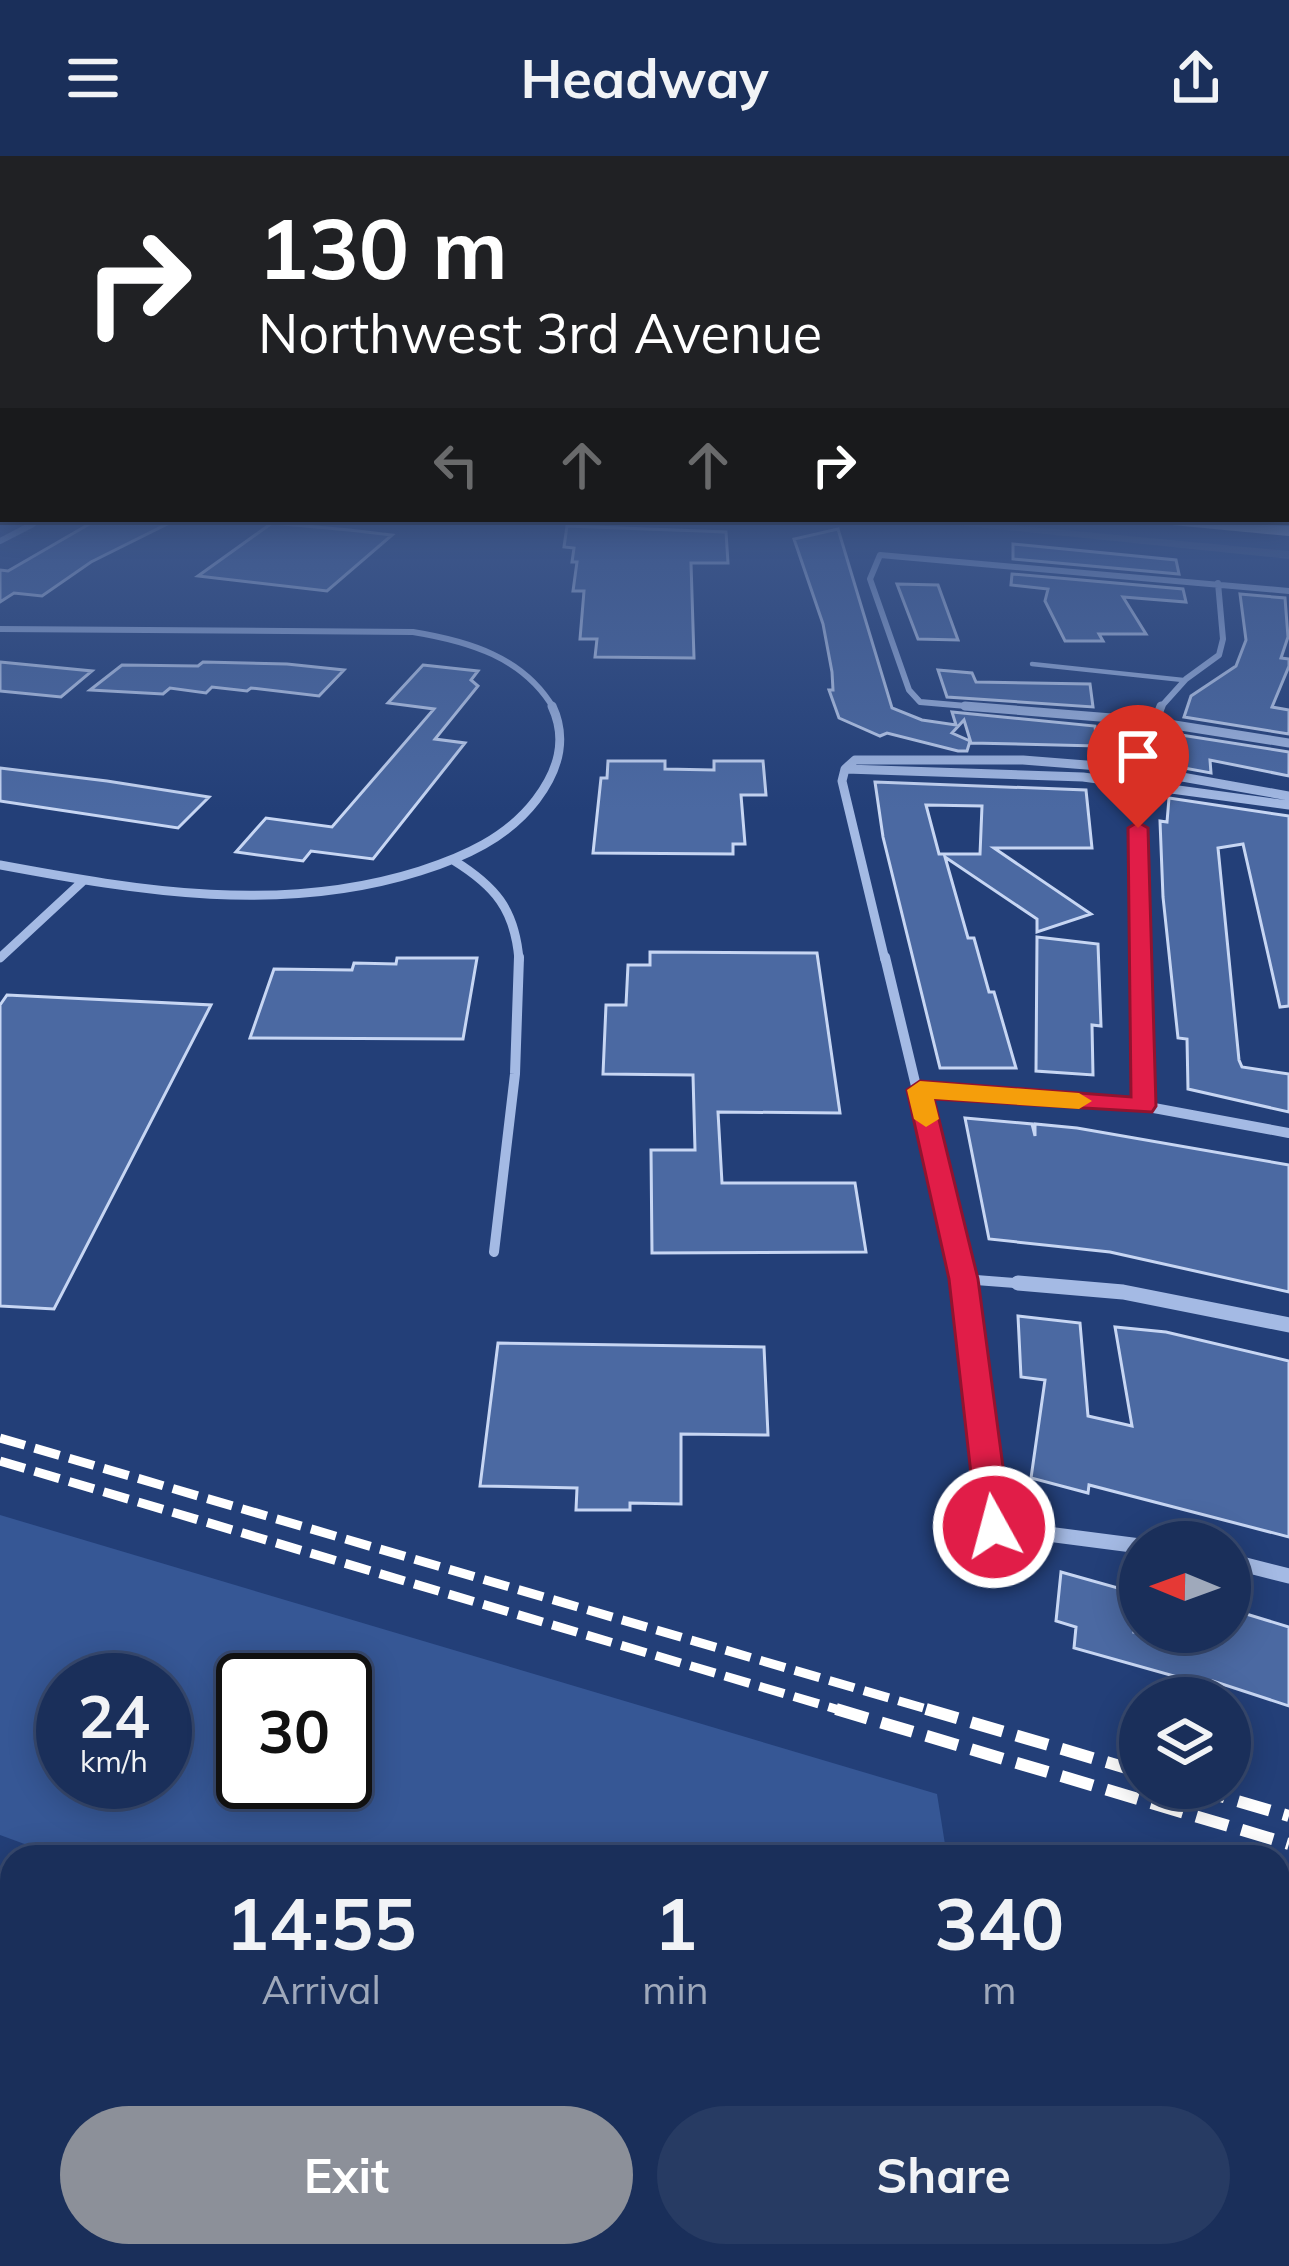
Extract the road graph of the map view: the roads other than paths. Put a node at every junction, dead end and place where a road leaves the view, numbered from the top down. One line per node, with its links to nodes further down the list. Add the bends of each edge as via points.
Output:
1 (882, 613): 6 (street, via 920,703)
2 (1220, 613): 5 (street, via 1219,656)
3 (0, 629): 13 (street, via 365,628 416,632 507,660 538,682 563,743 519,822)
4 (1032, 664): 5 (lane)
5 (1184, 680): 6 (street)
6 (1149, 722): 7 (street); 9 (street)
7 (1289, 742)
8 (845, 769): 9 (street, via 855,760 1023,760); 10 (street); 17 (street)
9 (1137, 769): 10 (street); 11 (street)
10 (1137, 781): 12 (street); 18 (street)
11 (1289, 796)
12 (1289, 805)
13 (453, 860): 15 (street, via 405,878 251,899); 20 (street, via 482,878 516,924 522,985)
14 (0, 865): 15 (street)
15 (83, 881): 16 (street)
16 (0, 958)
17 (920, 1090): 18 (street); 21 (street)
18 (1143, 1106): 19 (street)
19 (1289, 1132)
20 (494, 1252)
21 (963, 1279): 22 (street, via 1123,1292); 23 (street, via 994,1527)
22 (1289, 1325)
23 (1119, 1543)
24 (1251, 1566): 25 (street)
25 (1289, 1576)

